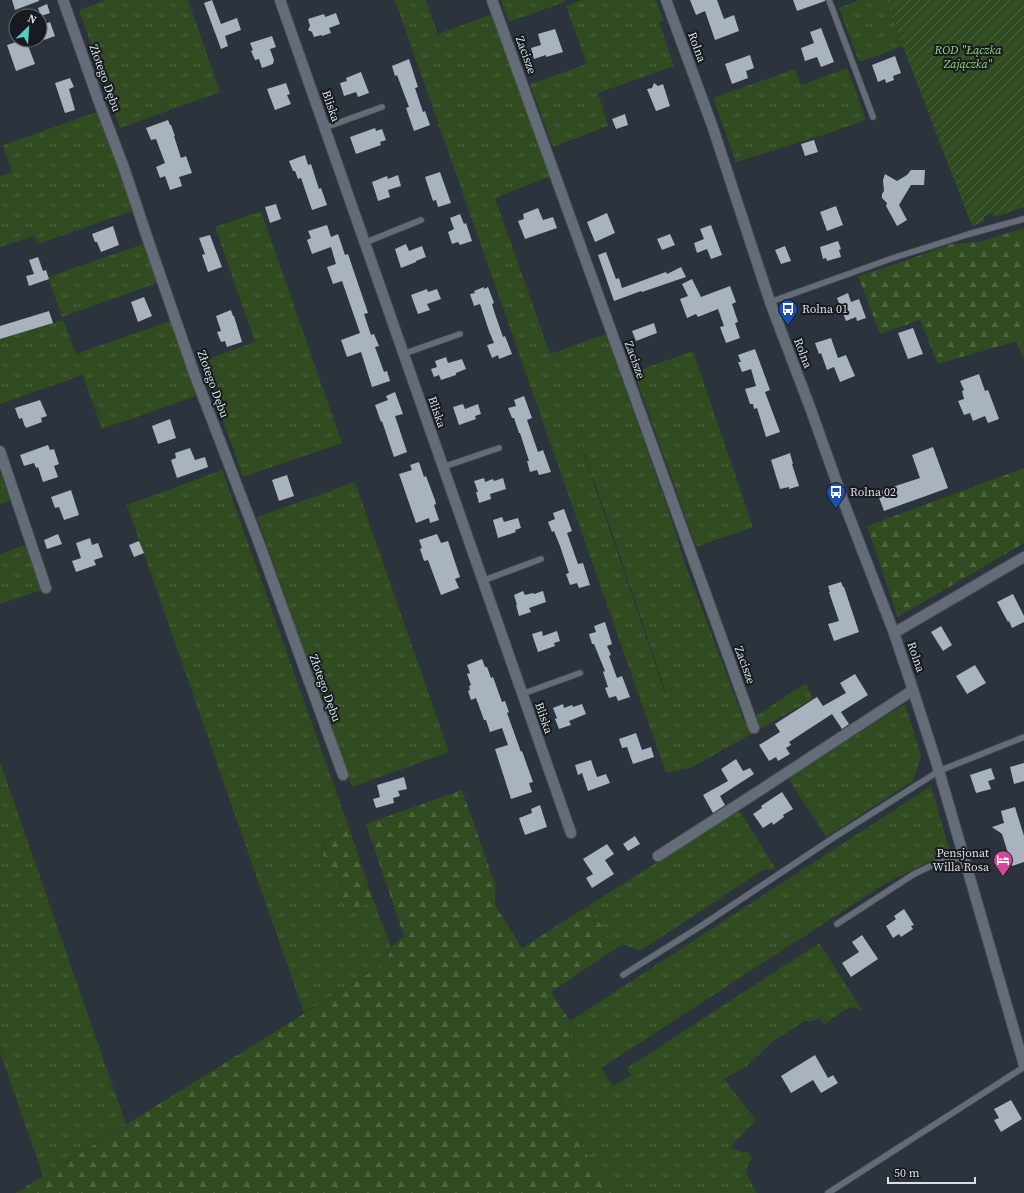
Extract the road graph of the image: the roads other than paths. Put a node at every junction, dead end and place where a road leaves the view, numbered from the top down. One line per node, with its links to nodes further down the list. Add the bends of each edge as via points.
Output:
1 (63, 0): 29 (street, Złotego Dębu, via 194,372)
2 (280, 0): 8 (street, Bliska)
3 (492, 0): 26 (street, Zacisze)
4 (666, 0): 12 (street, Rolna, via 713,128)
5 (829, 0): 7 (lane)
6 (382, 107): 8 (lane)
7 (873, 117)
8 (324, 128): 11 (street, Bliska)
9 (1024, 219): 12 (lane, via 894,258)
10 (421, 220): 11 (lane)
11 (364, 243): 14 (street, Bliska)
12 (770, 302): 22 (street, Rolna)
13 (460, 334): 14 (lane)
14 (403, 354): 17 (street, Bliska)
15 (498, 448): 17 (lane)
16 (0, 451): 21 (street)
17 (443, 467): 20 (street, Bliska)
18 (1024, 557): 22 (street)
19 (541, 559): 20 (lane)
20 (482, 581): 25 (street, Bliska)
21 (46, 588)
22 (894, 633): 24 (street, Rolna)
23 (580, 673): 25 (lane)
24 (913, 690): 28 (street, Rolna); 31 (street, Rolna)
25 (522, 694): 30 (street, Bliska)
26 (754, 728)
27 (1024, 737): 28 (lane)
28 (939, 771): 32 (street, Rolna); 34 (lane)
29 (343, 775)
30 (571, 833)
31 (658, 856)
32 (964, 857): 33 (lane, via 937,863 914,874); 35 (street, Rolna)
33 (837, 924)
34 (622, 975)
35 (1024, 1066): 36 (lane)
36 (828, 1193)

